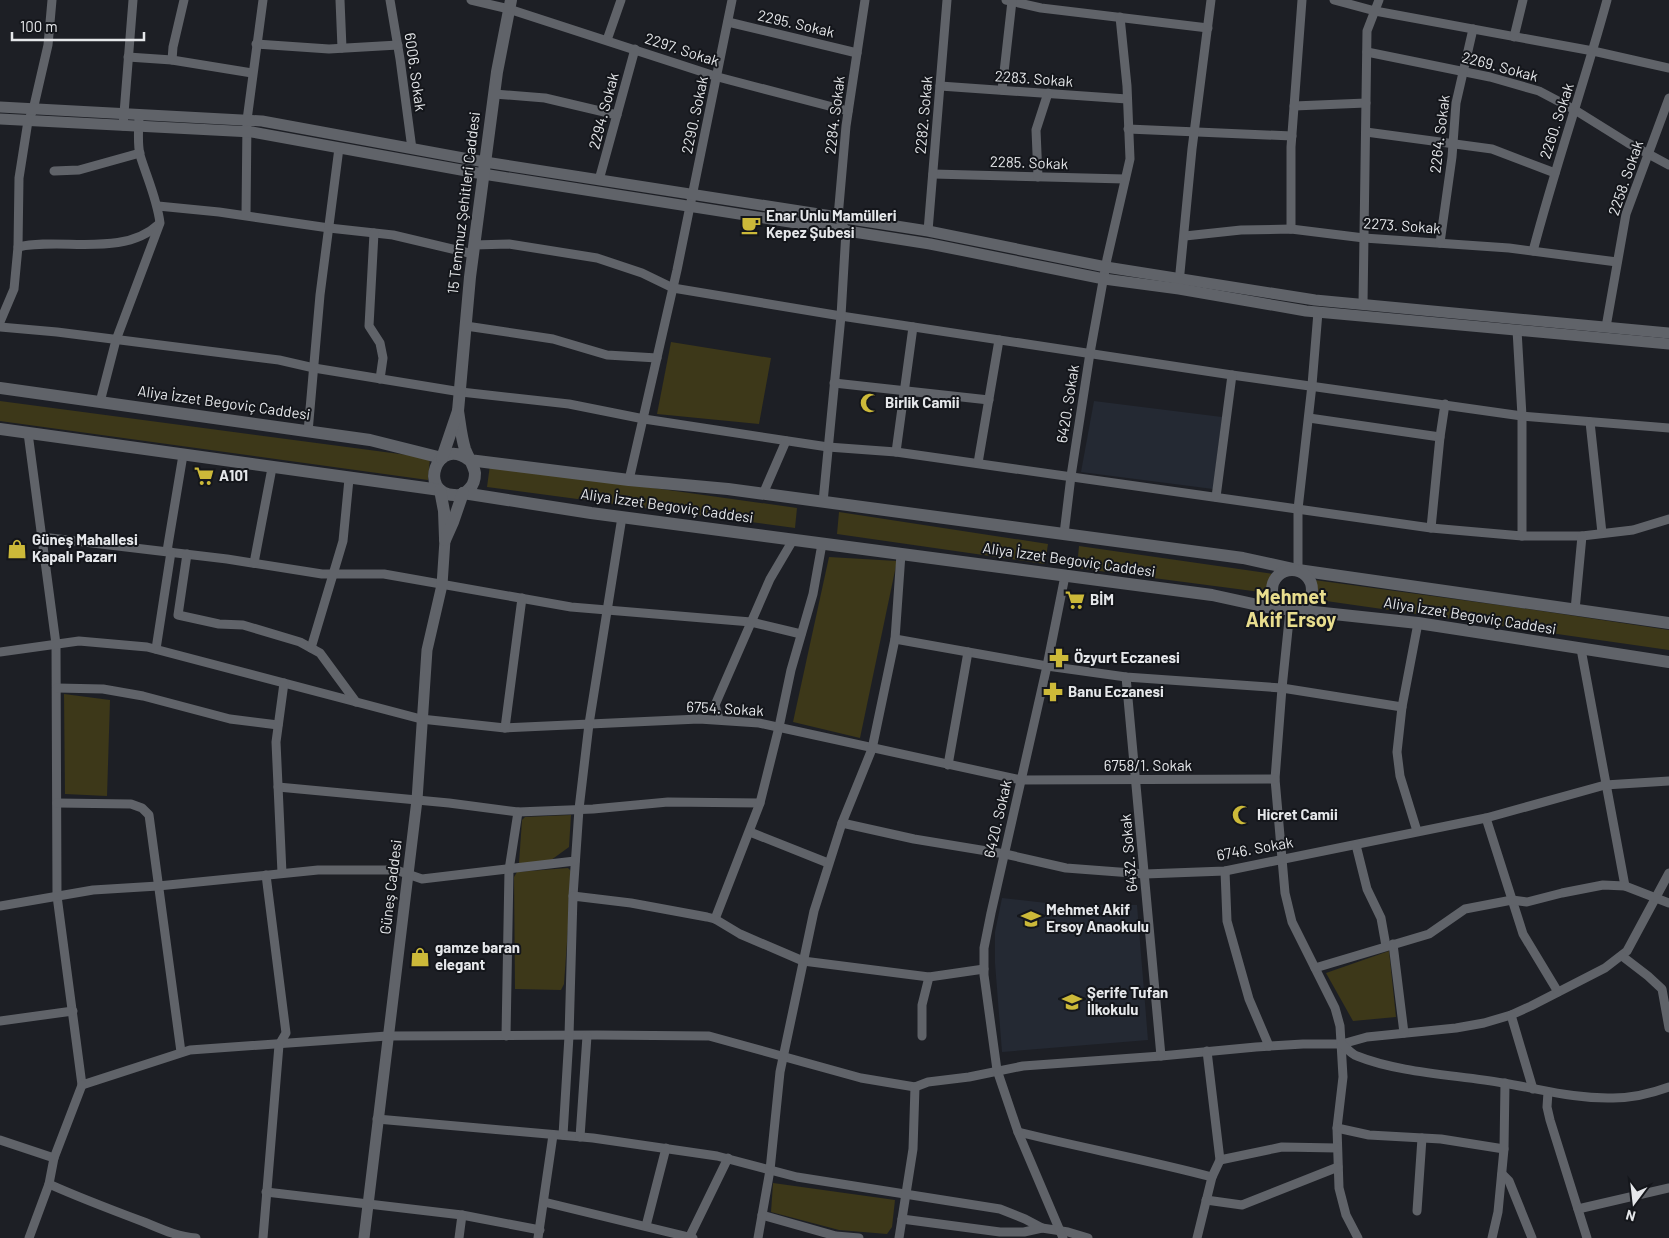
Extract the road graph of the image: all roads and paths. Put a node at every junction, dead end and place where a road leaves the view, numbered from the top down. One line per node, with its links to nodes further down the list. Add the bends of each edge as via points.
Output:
1 (52, 0): 50 (street, via 48,45)
2 (133, 0): 35 (street)
3 (184, 0): 36 (street)
4 (262, 0): 28 (street)
5 (340, 0): 30 (street)
6 (390, 0): 29 (street, 6006. Sokak)
7 (470, 0): 19 (street, 2297. Sokak)
8 (621, 0): 27 (street)
9 (732, 0): 23 (street, 2290. Sokak)
10 (865, 0): 34 (street, 2284. Sokak)
11 (947, 0): 41 (street, 2282. Sokak)
12 (1211, 0): 24 (street)
13 (1302, 0): 48 (street)
14 (1334, 0): 21 (street)
15 (1380, 0): 21 (street)
16 (1523, 0): 26 (street)
17 (1607, 0): 32 (street, 2260. Sokak)
18 (1009, 1): 20 (street); 42 (street)
19 (510, 4): 27 (street, 2297. Sokak); 44 (main road, 15 Temmuz Şehitleri Caddesi)
20 (1042, 4): 22 (street)
21 (1375, 11): 25 (street); 33 (street, via 1367,31)
22 (1120, 17): 24 (street); 45 (street, 6420. Sokak)
23 (728, 22): 34 (street, 2295. Sokak); 40 (street, 2290. Sokak)
24 (1208, 28): 60 (street)
25 (1473, 29): 26 (street); 38 (street, 2264. Sokak)
26 (1514, 37): 32 (street)
27 (607, 40): 31 (street, 2297. Sokak)
28 (256, 44): 30 (street); 39 (street)
29 (398, 45): 30 (street); 65 (street, 6006. Sokak)
30 (342, 48)
31 (635, 49): 40 (street, 2297. Sokak); 53 (street, 2294. Sokak)
32 (1593, 50): 37 (street); 51 (street, 2260. Sokak)
33 (1367, 52): 38 (street, 2269. Sokak); 47 (street)
34 (857, 53): 52 (street, 2284. Sokak)
35 (128, 57): 36 (street); 55 (street)
36 (172, 60): 39 (street)
37 (1669, 68)
38 (1464, 71): 51 (street, 2269. Sokak, via 1539,91); 63 (street, 2264. Sokak, via 1456,102)
39 (252, 73): 58 (street)
40 (718, 77): 52 (street, 2297. Sokak); 76 (street, 2290. Sokak)
41 (940, 86): 42 (street, 2283. Sokak); 72 (street, 2282. Sokak)
42 (1002, 90): 43 (street, 2283. Sokak)
43 (1048, 93): 45 (street, 2283. Sokak); 73 (street, via 1036,130)
44 (494, 94): 53 (street, via 544,98); 69 (main road, 15 Temmuz Şehitleri Caddesi)
45 (1127, 99): 59 (street, 6420. Sokak)
46 (1669, 100): 66 (street, 2258. Sokak)
47 (1366, 103): 48 (street); 61 (street)
48 (1294, 106): 62 (street)
49 (0, 107): 50 (street)
50 (34, 110): 55 (street); 56 (street)
51 (1575, 110): 66 (street, 2269. Sokak); 71 (street, 2260. Sokak)
52 (848, 111): 80 (street, 2284. Sokak)
53 (617, 115): 75 (street, 2294. Sokak)
54 (0, 119): 56 (street)
55 (123, 120): 56 (street); 57 (street)
56 (28, 121): 90 (street, via 19,178)
57 (139, 121): 58 (street); 67 (street)
58 (246, 126): 64 (street); 65 (street, via 262,121); 79 (street)
59 (1128, 129): 60 (street); 74 (street, 6420. Sokak, via 1130,159)
60 (1194, 132): 62 (street); 87 (street)
61 (1366, 132): 63 (street); 88 (street)
62 (1292, 136): 83 (street)
63 (1453, 143): 71 (street, via 1492,149); 89 (street, 2264. Sokak)
64 (339, 148): 69 (street); 82 (street)
65 (412, 149): 69 (street)
66 (1649, 153): 68 (street, 2269. Sokak); 93 (street, 2258. Sokak, via 1626,214)
67 (140, 154): 70 (street, via 79,170); 77 (street)
68 (1669, 165)
69 (484, 168): 75 (street); 78 (street); 91 (main road, 15 Temmuz Şehitleri Caddesi)
70 (54, 171)
71 (1555, 173): 92 (street, 2260. Sokak)
72 (933, 174): 73 (street, 2285. Sokak); 85 (street, 2282. Sokak)
73 (1038, 177): 74 (street, 2285. Sokak)
74 (1125, 179): 94 (street, 6420. Sokak)
75 (599, 180): 76 (street)
76 (693, 195): 78 (street, 2290. Sokak); 80 (street)
77 (158, 206): 79 (street); 81 (street)
78 (689, 206): 84 (street); 97 (street, 2290. Sokak)
79 (246, 216): 82 (street)
80 (838, 217): 84 (street); 85 (street)
81 (160, 223): 90 (street, via 152,230 120,243 29,244); 108 (street)
82 (329, 228): 86 (street); 113 (street)
83 (1291, 229): 87 (street, 2273. Sokak); 88 (street, 2273. Sokak)
84 (846, 231): 95 (street, via 930,244); 100 (street)
85 (928, 231): 94 (street)
86 (374, 232): 91 (street); 115 (street, via 369,326 380,343 383,358)
87 (1184, 236): 96 (street)
88 (1364, 238): 89 (street, 2273. Sokak); 98 (street)
89 (1440, 243): 92 (street, 2273. Sokak)
90 (18, 247): 101 (street, via 14,289)
91 (473, 250): 97 (street, via 509,244 597,258 642,273); 102 (main road, 15 Temmuz Şehitleri Caddesi)
92 (1533, 251): 93 (street, 2273. Sokak)
93 (1617, 262): 105 (street, 2258. Sokak)
94 (1106, 267): 95 (street, 6420. Sokak); 96 (street)
95 (1104, 279): 96 (street); 111 (street, 6420. Sokak)
96 (1179, 284): 98 (street); 99 (street)
97 (673, 288): 100 (street); 112 (street, 2290. Sokak)
98 (1363, 304): 105 (street)
99 (1318, 312): 106 (street); 117 (street)
100 (841, 316): 104 (street); 116 (street)
101 (0, 322)
102 (466, 326): 112 (street, via 554,339 608,354); 120 (main road, 15 Temmuz Şehitleri Caddesi)
103 (0, 327): 108 (street)
104 (913, 327): 109 (street); 119 (street)
105 (1606, 327): 107 (street)
106 (1516, 330): 110 (street); 125 (street)
107 (1669, 333)
108 (116, 340): 113 (street, via 279,360); 122 (street)
109 (999, 340): 111 (street); 121 (street)
110 (1669, 344)
111 (1090, 353): 114 (street); 142 (street, 6420. Sokak)
112 (657, 358): 127 (street, 2290. Sokak)
113 (314, 368): 115 (street); 131 (street)
114 (1232, 375): 117 (street); 148 (street)
115 (380, 379): 120 (street)
116 (834, 384): 119 (street); 135 (street)
117 (1312, 385): 123 (street); 126 (street)
118 (0, 388): 122 (main road, Aliya İzzet Begoviç Caddesi)
119 (904, 391): 121 (street); 136 (street)
120 (461, 392): 124 (main road, 15 Temmuz Şehitleri Caddesi); 127 (street, via 569,404)
121 (989, 400): 140 (street)
122 (100, 402): 131 (main road, Aliya İzzet Begoviç Caddesi)
123 (1445, 404): 125 (street); 133 (street)
124 (458, 411): 138 (main road); 139 (main road)
125 (1522, 416): 128 (street); 156 (street)
126 (1309, 418): 133 (street); 150 (street)
127 (644, 419): 134 (street); 144 (street, 2290. Sokak)
128 (1590, 422): 129 (street); 155 (street)
129 (1669, 428)
130 (0, 429): 132 (main road)
131 (308, 432): 138 (main road, Aliya İzzet Begoviç Caddesi, via 370,440)
132 (28, 433): 137 (main road); 158 (street)
133 (1440, 437): 153 (street)
134 (786, 441): 135 (street); 147 (street)
135 (828, 447): 136 (street); 149 (street)
136 (896, 452): 140 (street)
137 (183, 455): 141 (main road); 162 (street)
138 (442, 458): 139 (main road, via 456,454); 145 (main road, via 433,474)
139 (469, 460): 144 (main road, Aliya İzzet Begoviç Caddesi); 146 (main road, via 475,478)
140 (978, 463): 142 (street)
141 (272, 468): 143 (main road); 165 (street)
142 (1071, 476): 148 (street); 154 (street, 6420. Sokak)
143 (349, 479): 145 (main road); 167 (street, via 343,541)
144 (629, 480): 147 (main road, Aliya İzzet Begoviç Caddesi)
145 (440, 490): 146 (main road, via 451,496); 159 (main road)
146 (463, 494): 151 (main road, Aliya İzzet Begoviç Caddesi); 159 (main road)
147 (763, 494): 149 (main road, Aliya İzzet Begoviç Caddesi)
148 (1216, 497): 150 (street)
149 (823, 502): 154 (main road, Aliya İzzet Begoviç Caddesi)
150 (1298, 510): 153 (street); 166 (street)
151 (622, 517): 160 (main road, Aliya İzzet Begoviç Caddesi); 171 (street)
152 (1669, 519): 155 (street, via 1633,530)
153 (1431, 528): 156 (street)
154 (1064, 534): 166 (main road, Aliya İzzet Begoviç Caddesi, via 1243,558)
155 (1602, 534): 157 (street)
156 (1522, 536): 157 (street)
157 (1582, 536): 173 (street)
158 (42, 537): 162 (street); 179 (street)
159 (445, 540): 169 (street, Güneş Caddesi)
160 (793, 540): 161 (main road, Aliya İzzet Begoviç Caddesi); 174 (street, via 770,579)
161 (822, 544): 164 (main road, Aliya İzzet Begoviç Caddesi); 177 (street)
162 (169, 552): 163 (street); 182 (street)
163 (186, 554): 165 (street); 180 (street, via 178,615 219,624 243,625)
164 (902, 554): 168 (main road, Aliya İzzet Begoviç Caddesi); 178 (street)
165 (254, 563): 167 (street)
166 (1298, 570): 172 (main road, via 1308,578 1311,597 1303,607); 172 (main road, via 1279,574 1272,586 1274,599); 173 (main road, Aliya İzzet Begoviç Caddesi)
167 (334, 574): 169 (street, via 384,574); 180 (street)
168 (1065, 576): 172 (main road, Aliya İzzet Begoviç Caddesi, via 1212,595); 186 (street, 6420. Sokak)
169 (442, 585): 170 (street); 193 (street, Güneş Caddesi, via 427,650)
170 (522, 598): 171 (street, via 571,607); 198 (street)
171 (608, 609): 174 (street); 195 (street)
172 (1290, 610): 175 (main road, Aliya İzzet Begoviç Caddesi); 190 (street)
173 (1575, 610): 176 (main road, Aliya İzzet Begoviç Caddesi)
174 (751, 622): 177 (street); 194 (street, via 715,705)
175 (1418, 623): 181 (main road, Aliya İzzet Begoviç Caddesi); 192 (street)
176 (1669, 623)
177 (802, 634): 197 (street)
178 (895, 639): 184 (street); 199 (street)
179 (56, 644): 182 (street, 6754. Sokak, via 79,641); 183 (street, 6754. Sokak); 189 (street)
180 (311, 648): 191 (street, via 320,653)
181 (1581, 649): 185 (main road, Aliya İzzet Begoviç Caddesi); 205 (street)
182 (156, 650): 188 (street, 6754. Sokak)
183 (0, 652)
184 (968, 652): 186 (street); 200 (street)
185 (1669, 662)
186 (1048, 666): 187 (street); 202 (street, 6420. Sokak)
187 (1126, 677): 190 (street); 203 (street, 6432. Sokak)
188 (284, 683): 191 (street, 6754. Sokak); 196 (street)
189 (57, 688): 196 (street, via 103,689 230,719); 209 (street)
190 (1282, 688): 192 (street); 201 (street)
191 (356, 702): 193 (street, 6754. Sokak)
192 (1402, 707): 214 (street, via 1397,752 1400,776)
193 (421, 719): 198 (street, 6754. Sokak); 207 (street, Güneş Caddesi)
194 (720, 719): 195 (street, 6754. Sokak); 197 (street, 6754. Sokak)
195 (589, 724): 198 (street, 6754. Sokak); 210 (street)
196 (278, 725): 206 (street)
197 (779, 727): 199 (street, 6754. Sokak); 208 (street)
198 (505, 728)
199 (872, 749): 200 (street, 6754. Sokak); 213 (street)
200 (948, 764): 202 (street, 6754. Sokak)
201 (1276, 779): 203 (street, 6758/1. Sokak); 218 (street)
202 (1021, 780): 203 (street, 6758/1. Sokak); 217 (street, 6420. Sokak)
203 (1136, 780): 226 (street, 6432. Sokak)
204 (1669, 781): 205 (street, 6746. Sokak)
205 (1605, 785): 212 (street, 6746. Sokak); 229 (street)
206 (278, 787): 207 (street); 223 (street)
207 (417, 800): 211 (street); 225 (street, Güneş Caddesi)
208 (760, 802): 210 (street, via 668,802); 215 (street)
209 (57, 803): 228 (street, via 126,803 146,812); 230 (street)
210 (579, 809): 211 (street); 219 (street)
211 (518, 812): 221 (street)
212 (1486, 818): 214 (street, 6746. Sokak); 233 (street)
213 (842, 823): 217 (street, 6746. Sokak); 220 (street)
214 (1417, 831): 216 (street, 6746. Sokak)
215 (750, 832): 220 (street); 236 (street)
216 (1356, 845): 218 (street, 6746. Sokak); 237 (street, via 1367,889)
217 (1004, 854): 226 (street, 6746. Sokak, via 1066,868); 241 (street, 6420. Sokak, via 984,948)
218 (1282, 858): 222 (street, 6746. Sokak); 240 (street, via 1292,922)
219 (575, 861): 221 (street); 231 (street)
220 (828, 863): 239 (street)
221 (509, 870): 225 (street, via 422,879); 250 (street)
222 (1225, 870): 226 (street, 6746. Sokak); 256 (street, via 1227,921 1248,999)
223 (282, 873): 225 (street, via 396,870); 227 (street)
224 (1669, 873): 232 (street)
225 (408, 874): 249 (street, Güneş Caddesi)
226 (1145, 874): 259 (street, 6432. Sokak)
227 (266, 875): 228 (street); 254 (street, via 286,1033)
228 (158, 886): 230 (street); 257 (street)
229 (1625, 886): 232 (street); 233 (street, via 1603,885 1528,902)
230 (57, 896): 235 (street); 244 (street)
231 (572, 896): 236 (street); 251 (street)
232 (1656, 898): 234 (street); 238 (street)
233 (1512, 900): 237 (street, via 1465,909 1429,934); 243 (street, via 1523,934)
234 (1669, 903)
235 (0, 906)
236 (715, 919): 239 (street, via 740,934)
237 (1389, 945): 240 (street); 248 (street)
238 (1622, 956): 243 (street); 247 (street, via 1662,989)
239 (803, 962): 242 (street); 260 (street)
240 (1315, 968): 255 (street, via 1336,1008)
241 (984, 969): 242 (street); 261 (street, 6420. Sokak)
242 (929, 977): 253 (street, via 922,1005)
243 (1558, 992): 245 (street)
244 (73, 1010): 246 (street); 263 (street)
245 (1511, 1015): 248 (street, via 1456,1028); 266 (street)
246 (0, 1020)
247 (1669, 1028)
248 (1404, 1033): 255 (street, via 1367,1037)
249 (388, 1036): 250 (street); 254 (street); 268 (street, Güneş Caddesi)
250 (506, 1036): 251 (street)
251 (569, 1036): 252 (street); 272 (street)
252 (587, 1036): 260 (street, via 709,1036); 273 (street)
253 (922, 1036)
254 (279, 1044): 257 (street); 288 (street)
255 (1342, 1044): 256 (street); 262 (street, via 1354,1056 1378,1063); 269 (street, via 1343,1077)
256 (1268, 1046): 258 (street)
257 (181, 1052): 263 (street)
258 (1208, 1052): 259 (street); 281 (street)
259 (1161, 1056): 261 (street)
260 (783, 1057): 264 (street, via 861,1078); 283 (street)
261 (997, 1070): 264 (street); 270 (street, 6420. Sokak)
262 (1505, 1083): 266 (street); 278 (street)
263 (82, 1085): 279 (street)
264 (915, 1087): 289 (street, via 913,1149)
265 (1669, 1087): 267 (street, via 1645,1095 1612,1098)
266 (1533, 1089): 267 (street)
267 (1548, 1092): 293 (street, via 1550,1120)
268 (377, 1119): 271 (street); 292 (street, Güneş Caddesi)
269 (1337, 1128): 274 (street, via 1369,1136); 277 (street)
270 (1018, 1132): 285 (street); 301 (street, 6420. Sokak)
271 (553, 1135): 272 (street); 291 (street)
272 (563, 1136): 273 (street)
273 (580, 1137): 276 (street)
274 (1422, 1138): 278 (street, via 1441,1138); 294 (street)
275 (0, 1140): 279 (street)
276 (666, 1148): 280 (street); 298 (street)
277 (1337, 1148): 281 (street, via 1282,1147); 282 (street)
278 (1504, 1149): 284 (street)
279 (54, 1158): 286 (street)
280 (728, 1158): 283 (street); 309 (street)
281 (1220, 1160): 285 (street)
282 (1338, 1167): 290 (street, via 1242,1205); 315 (street, via 1346,1215)
283 (770, 1170): 289 (street); 296 (street)
284 (1502, 1174): 316 (street); 317 (street, via 1509,1181)
285 (1212, 1177): 290 (street)
286 (49, 1184): 304 (street); 305 (street, via 171,1232)
287 (1668, 1191): 293 (street)
288 (266, 1192): 292 (street); 306 (street)
289 (907, 1193): 297 (street); 299 (street, via 1000,1209)
290 (1206, 1200): 314 (street)
291 (544, 1202): 298 (street); 300 (street)
292 (368, 1203): 295 (street); 307 (street, Güneş Caddesi)
293 (1578, 1209): 303 (street)
294 (1417, 1212)
295 (462, 1215): 300 (street); 308 (street)
296 (762, 1215): 310 (street); 311 (street, via 836,1236)
297 (902, 1219): 302 (street); 312 (street)
298 (646, 1226): 309 (street)
299 (1042, 1228): 301 (street); 302 (street)
300 (539, 1234)
301 (1061, 1234): 313 (street)
302 (999, 1235)
303 (1584, 1237)
304 (29, 1238)
305 (196, 1238)
306 (263, 1238)
307 (363, 1238)
308 (459, 1238)
309 (690, 1238)
310 (758, 1238)
311 (859, 1238)
312 (899, 1238)
313 (1088, 1238)
314 (1197, 1238)
315 (1358, 1238)
316 (1492, 1238)
317 (1532, 1238)

